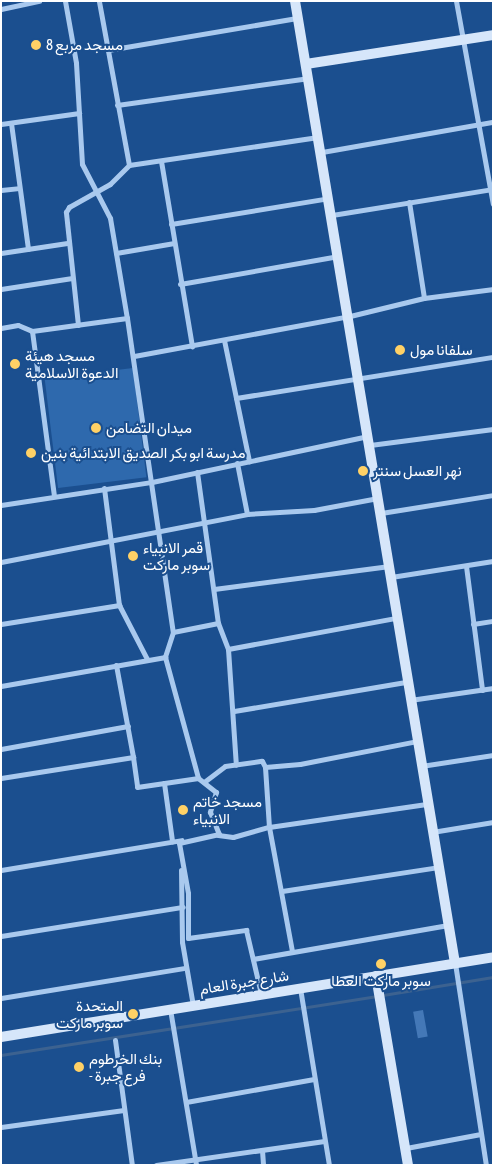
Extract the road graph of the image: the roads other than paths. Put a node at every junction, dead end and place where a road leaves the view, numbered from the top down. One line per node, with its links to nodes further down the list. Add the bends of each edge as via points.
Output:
1 (39, 1): 6 (street)
2 (65, 1): 14 (street, via 76,63)
3 (99, 1): 10 (street)
4 (296, 1): 7 (street)
5 (456, 1): 9 (street)
6 (1, 9)
7 (298, 18): 10 (street); 11 (street)
8 (493, 35): 9 (street)
9 (462, 41): 11 (street); 18 (street)
10 (108, 50): 13 (street)
11 (306, 64): 12 (street)
12 (309, 78): 13 (street); 19 (street)
13 (117, 105): 22 (street)
14 (79, 112): 16 (street); 26 (street, via 82,164)
15 (493, 122): 18 (street)
16 (11, 123): 17 (street); 23 (street)
17 (1, 124)
18 (479, 124): 20 (street); 24 (street)
19 (319, 137): 20 (street); 21 (street)
20 (322, 152): 27 (street)
21 (160, 161): 22 (street); 31 (street)
22 (129, 165): 26 (street, via 110,184)
23 (19, 188): 25 (street); 34 (street)
24 (492, 189): 28 (street); 29 (street)
25 (1, 190)
26 (96, 190): 32 (street, via 68,207); 36 (street, via 110,218)
27 (329, 198): 30 (street); 31 (street)
28 (409, 202): 30 (street); 42 (street)
29 (493, 204)
30 (332, 215): 37 (street)
31 (170, 224): 33 (street)
32 (67, 243): 34 (street); 38 (street)
33 (174, 243): 36 (street); 39 (street)
34 (28, 249): 35 (street)
35 (1, 252)
36 (116, 253): 44 (street)
37 (339, 256): 39 (street); 43 (street)
38 (72, 278): 40 (street); 45 (street)
39 (180, 284): 49 (street)
40 (1, 288)
41 (493, 289): 42 (street)
42 (424, 298): 43 (street)
43 (350, 316): 48 (street); 52 (street)
44 (128, 318): 45 (street); 50 (street)
45 (78, 325): 47 (street)
46 (1, 328): 47 (street, via 18,325)
47 (32, 331): 61 (street)
48 (224, 340): 49 (street); 53 (street)
49 (192, 346): 50 (street)
50 (134, 356): 59 (street)
51 (493, 356): 52 (street)
52 (360, 378): 53 (street); 55 (street)
53 (236, 398): 56 (street)
54 (493, 429): 55 (street)
55 (370, 441): 56 (street); 63 (street)
56 (249, 461): 57 (street)
57 (237, 463): 58 (street); 66 (street)
58 (197, 472): 59 (street); 67 (street)
59 (152, 482): 60 (street); 68 (street)
60 (104, 488): 61 (street); 69 (street)
61 (54, 495): 64 (street)
62 (493, 495): 65 (street)
63 (379, 498): 65 (street); 66 (street, via 314,510)
64 (1, 505)
65 (381, 513): 73 (street)
66 (247, 514): 67 (street)
67 (205, 521): 68 (street); 74 (street)
68 (159, 530): 69 (street); 81 (street)
69 (112, 539): 71 (street); 75 (street)
70 (493, 561): 72 (street)
71 (1, 562)
72 (466, 566): 73 (street); 80 (street)
73 (390, 571): 74 (street); 76 (street)
74 (214, 589): 78 (street)
75 (119, 605): 79 (street); 84 (street)
76 (396, 618): 82 (street); 86 (street)
77 (493, 621): 80 (street)
78 (218, 623): 81 (street); 82 (street)
79 (1, 624)
80 (473, 624): 89 (street)
81 (173, 632): 83 (street)
82 (228, 649): 91 (street)
83 (165, 657): 84 (street); 101 (street)
84 (147, 660): 85 (street)
85 (116, 665): 87 (street); 92 (street)
86 (406, 682): 90 (street); 91 (street)
87 (1, 686)
88 (493, 688): 89 (street)
89 (482, 690): 90 (street)
90 (410, 700): 93 (street)
91 (234, 712): 97 (street)
92 (128, 726): 94 (street); 96 (street)
93 (416, 741): 98 (street); 99 (street)
94 (1, 749)
95 (493, 755): 98 (street)
96 (133, 757): 100 (street); 103 (street, via 137,787)
97 (236, 765): 99 (street, via 262,761); 102 (street, via 225,766)
98 (420, 766): 104 (street)
99 (264, 767): 106 (street)
100 (1, 778)
101 (198, 778): 102 (street); 103 (street)
102 (204, 782): 108 (street, via 216,792 210,812)
103 (164, 783): 109 (street)
104 (426, 804): 106 (street); 107 (street)
105 (493, 822): 107 (street)
106 (269, 827): 108 (street, via 233,837); 112 (street)
107 (432, 832): 110 (street)
108 (219, 834): 109 (street); 113 (street, via 180,843)
109 (174, 841): 111 (street); 113 (street)
110 (438, 868): 112 (street); 115 (street)
111 (1, 870)
112 (282, 891): 119 (street)
113 (186, 892): 114 (street); 116 (street, via 188,938)
114 (183, 907): 117 (street); 118 (street)
115 (448, 925): 119 (street); 122 (street)
116 (246, 930): 118 (street); 121 (street)
117 (1, 936)
118 (182, 942): 123 (street)
119 (292, 951): 121 (street)
120 (493, 957): 122 (street, شارع جبرة العام)
121 (254, 959): 126 (street)
122 (455, 963): 124 (street, شارع جبرة العام); 136 (street)
123 (184, 968): 127 (street); 128 (street)
124 (376, 976): 125 (street, شارع جبرة العام); 138 (street)
125 (300, 988): 126 (street, شارع جبرة العام); 132 (street)
126 (261, 994): 128 (street, شارع جبرة العام)
127 (1, 998)
128 (193, 1006): 129 (street, شارع جبرة العام)
129 (170, 1009): 130 (street, شارع جبرة العام); 133 (street)
130 (1, 1038)
131 (115, 1040): 134 (street)
132 (314, 1079): 133 (street); 137 (street)
133 (186, 1102): 140 (street)
134 (124, 1110): 135 (street); 141 (street)
135 (1, 1127)
136 (481, 1134): 138 (street); 147 (street)
137 (324, 1141): 139 (street); 145 (street)
138 (406, 1148): 146 (street)
139 (262, 1150): 140 (street); 144 (street)
140 (195, 1158): 142 (street); 143 (street)
141 (132, 1165)
142 (156, 1165)
143 (196, 1165)
144 (264, 1165)
145 (329, 1165)
146 (408, 1165)
147 (486, 1165)

